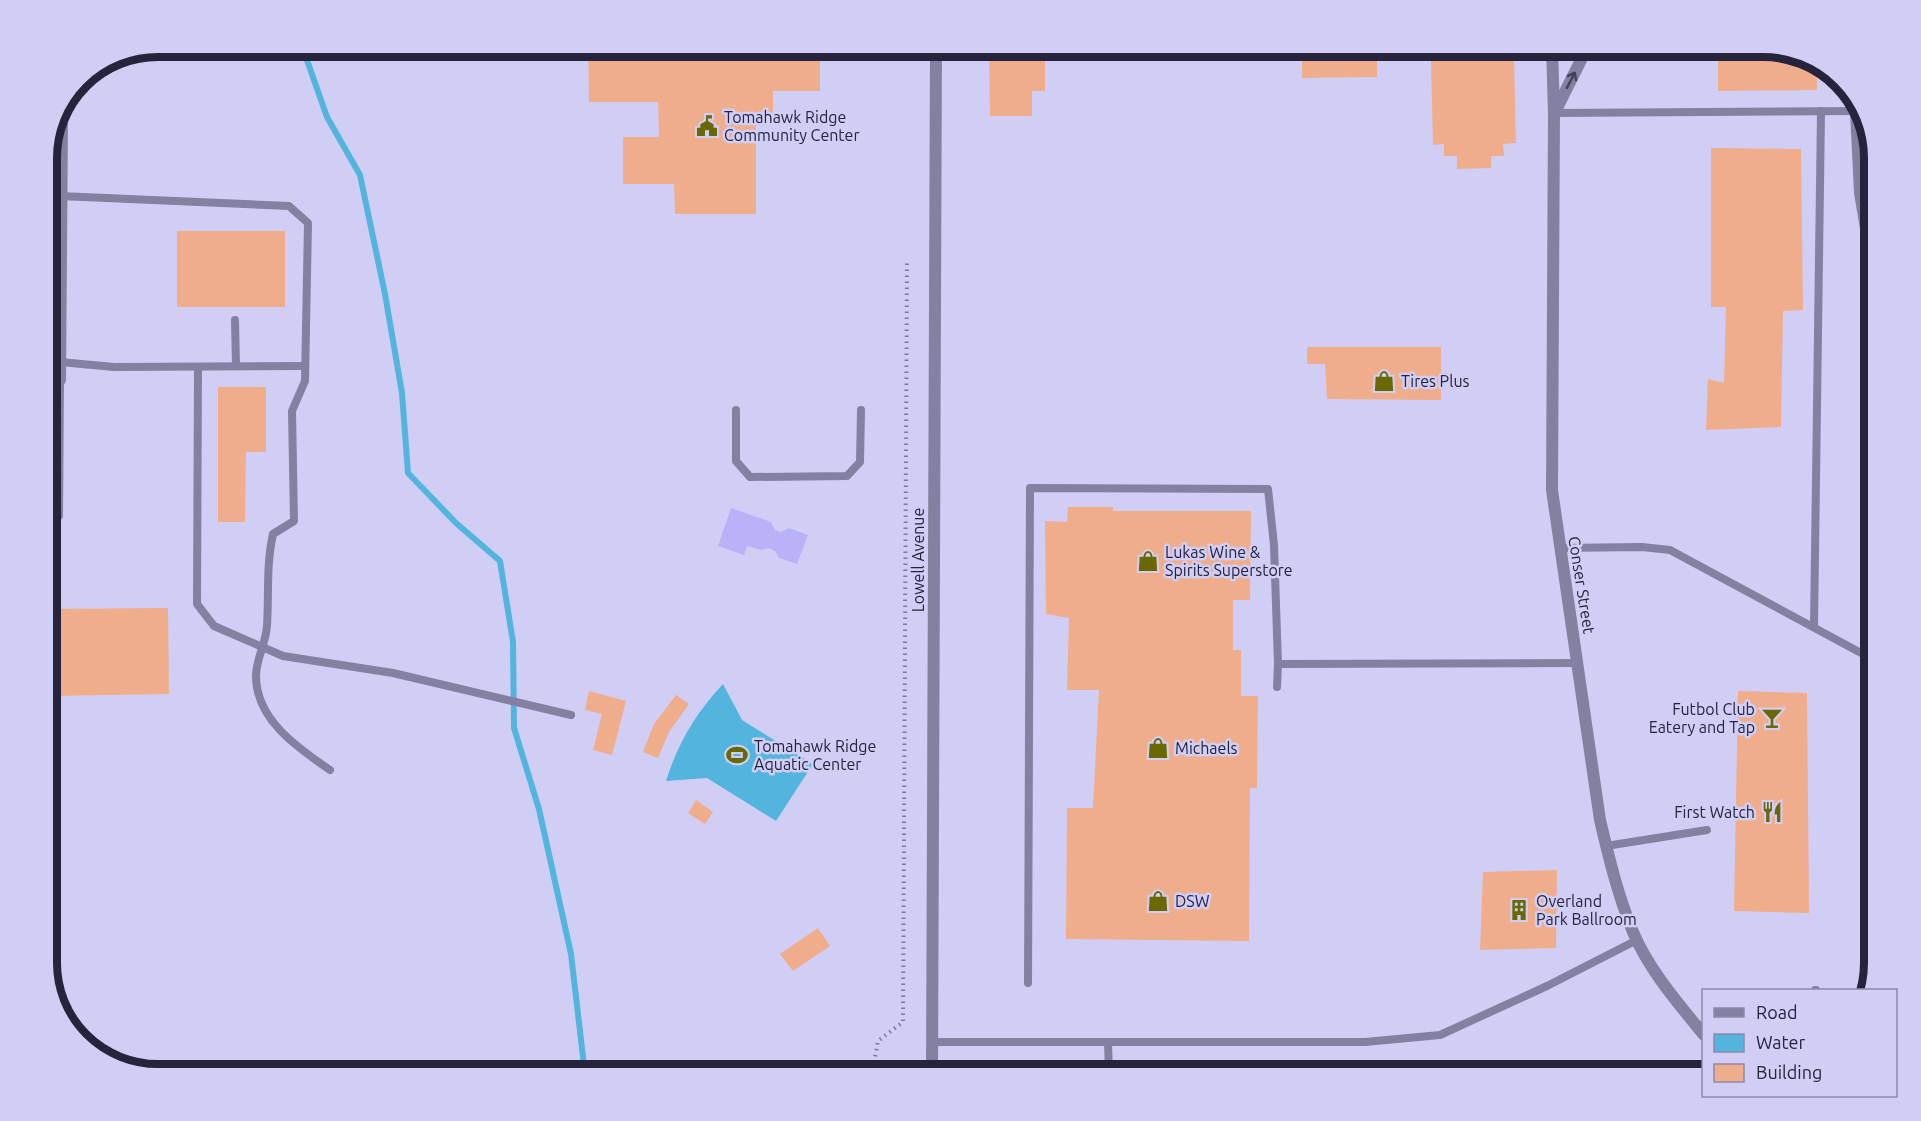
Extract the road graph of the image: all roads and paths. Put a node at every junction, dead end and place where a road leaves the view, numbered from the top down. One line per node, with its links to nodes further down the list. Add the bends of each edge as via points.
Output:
1 (936, 57): 35 (street, Lowell Avenue)
2 (1552, 57): 6 (street, Conser Street)
3 (1582, 57): 6 (street, Conser Street, one-way to 3)
4 (1821, 111): 5 (lane); 6 (lane); 22 (lane)
5 (1853, 111)
6 (1554, 113): 21 (street, Conser Street, via 1551,435)
7 (1857, 120): 10 (lane, via 1858,193)
8 (62, 129): 9 (street)
9 (60, 196): 13 (street); 15 (lane, via 289,206 308,223)
10 (1864, 229)
11 (907, 261): 37 (path, via 903,1022 878,1041)
12 (235, 320): 14 (lane)
13 (60, 362): 16 (lane, via 114,367); 17 (street)
14 (236, 366): 15 (lane); 16 (lane)
15 (305, 366): 23 (lane, via 305,381 292,411 294,521 273,534 267,561 267,629)
16 (198, 367): 23 (lane, via 197,604 214,626)
17 (60, 380): 20 (lane)
18 (736, 410): 19 (lane, via 736,460 750,477 847,476 860,462)
19 (861, 410)
20 (59, 516)
21 (1559, 548): 22 (lane, via 1670,550); 25 (street, Conser Street)
22 (1814, 627): 24 (lane)
23 (261, 646): 28 (lane, via 283,656 393,673); 29 (lane, via 257,690 268,714 286,739)
24 (1864, 654)
25 (1577, 663): 26 (lane); 31 (street, Conser Street)
26 (1278, 664): 27 (lane); 33 (lane, via 1268,489 1030,488)
27 (1277, 687)
28 (571, 714)
29 (330, 770)
30 (1707, 830): 31 (lane)
31 (1606, 846): 32 (street, Conser Street)
32 (1637, 940): 34 (street, Conser Street, via 1674,998); 36 (lane, via 1440,1035 1365,1042)
33 (1028, 983)
34 (1702, 1033)
35 (932, 1042): 36 (lane); 38 (street, Lowell Avenue)
36 (1108, 1042): 39 (lane)
37 (874, 1064)
38 (932, 1064)
39 (1109, 1064)

